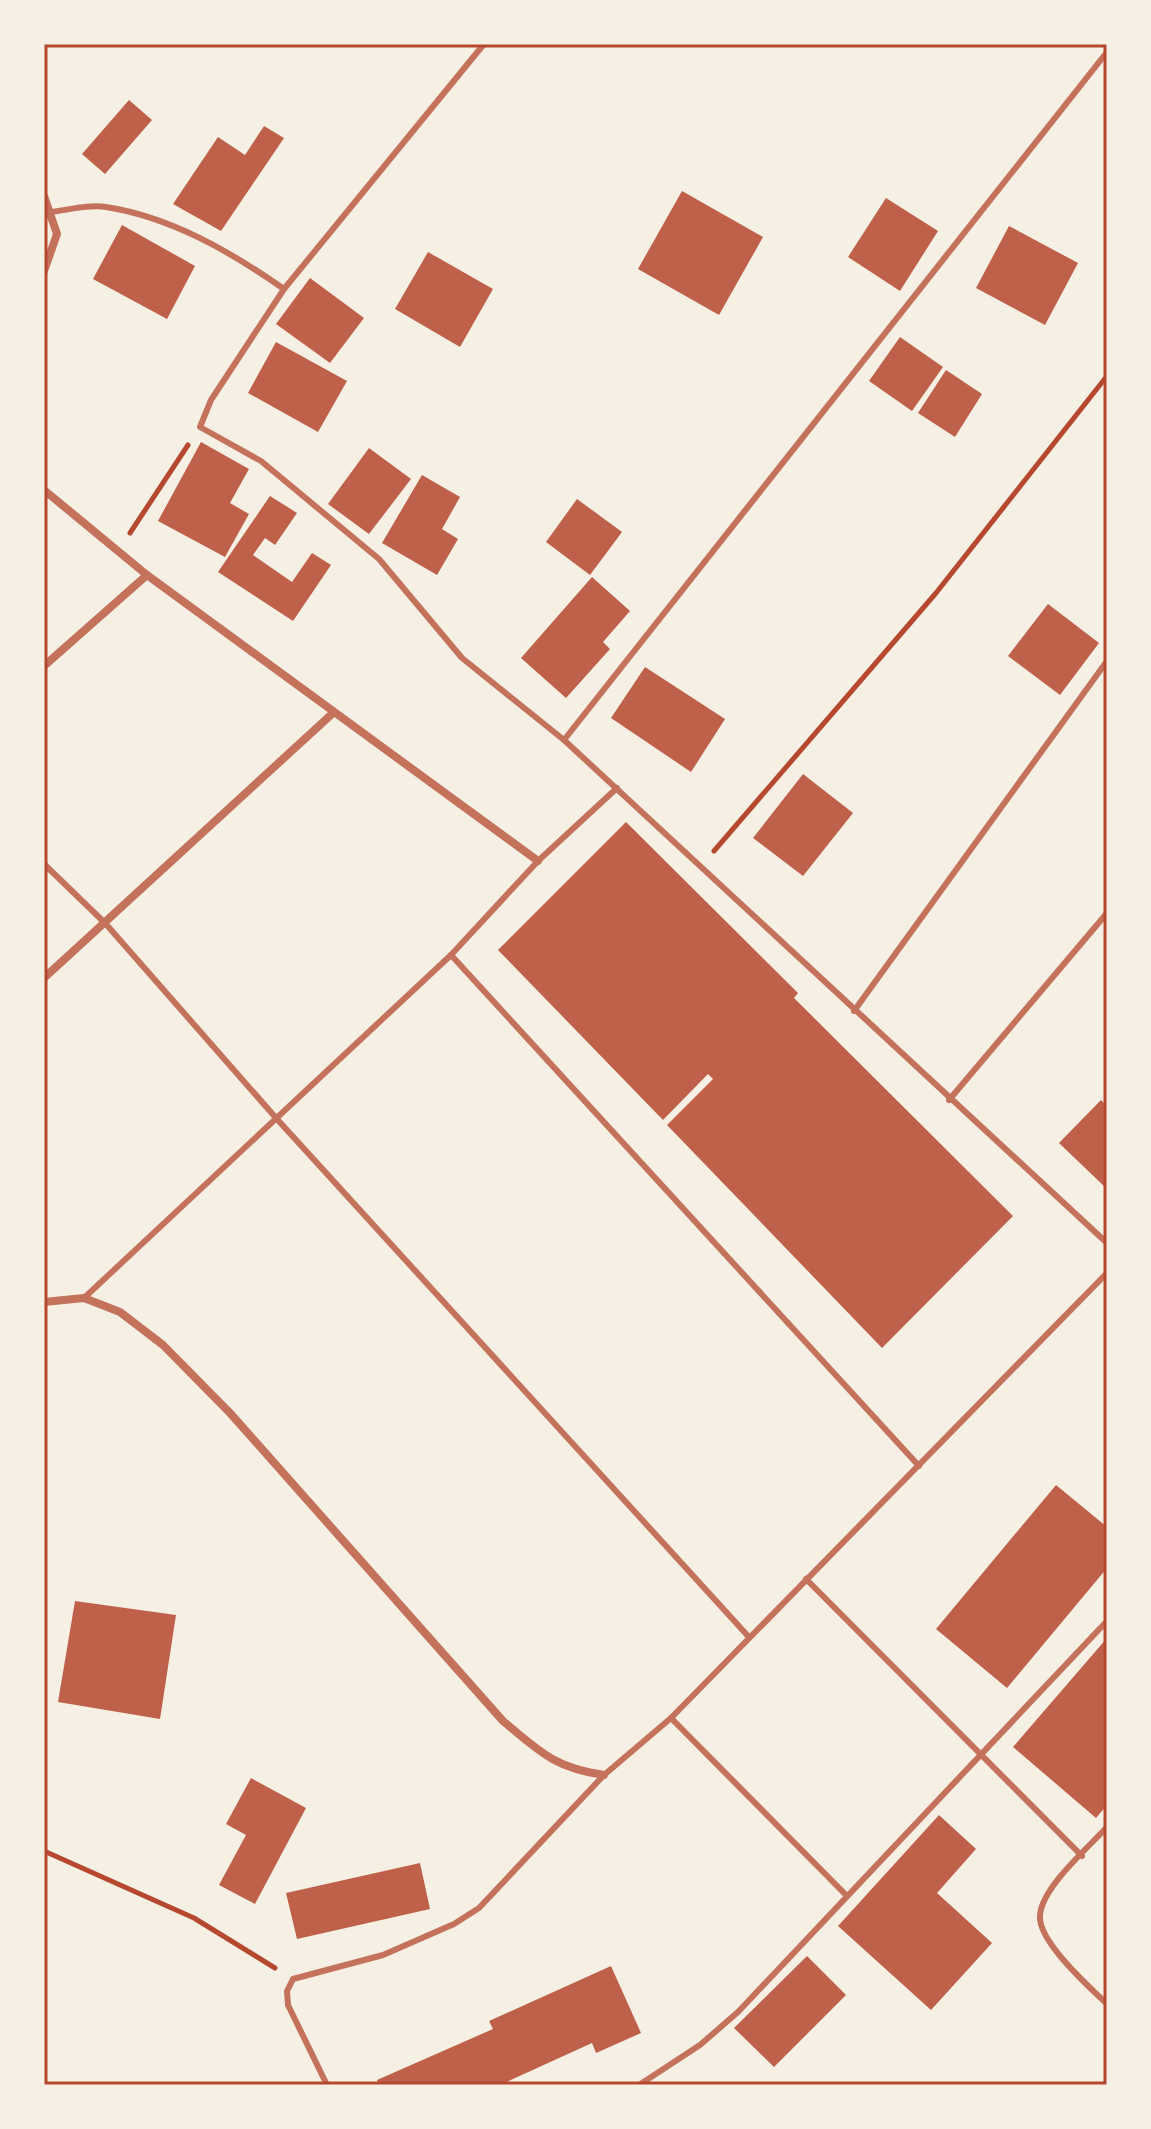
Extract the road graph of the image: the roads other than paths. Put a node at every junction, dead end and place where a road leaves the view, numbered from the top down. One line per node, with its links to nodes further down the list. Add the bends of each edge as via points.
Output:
1 (484, 44): 6 (lane)
2 (1107, 52): 12 (lane)
3 (44, 196): 4 (street)
4 (51, 212): 5 (street, via 57,234); 6 (lane, via 103,206 162,221 247,263)
5 (44, 271)
6 (284, 289): 12 (lane, via 211,400 200,427 261,461 379,559 462,658)
7 (44, 490): 8 (street)
8 (147, 575): 10 (street); 11 (street)
9 (1107, 661): 20 (lane)
10 (44, 666)
11 (333, 713): 14 (street); 17 (street)
12 (564, 740): 13 (lane)
13 (617, 788): 14 (lane); 20 (lane)
14 (538, 861): 18 (lane)
15 (44, 864): 17 (lane)
16 (1107, 913): 21 (lane)
17 (105, 923): 19 (street); 22 (lane)
18 (451, 955): 22 (lane); 27 (lane)
19 (44, 978)
20 (854, 1011): 21 (lane)
21 (949, 1100): 23 (lane)
22 (276, 1118): 25 (lane); 30 (lane)
23 (1107, 1243)
24 (1107, 1273): 27 (lane)
25 (84, 1298): 26 (street); 33 (street, via 120,1312 163,1345 241,1425 503,1721 570,1770)
26 (44, 1302)
27 (919, 1466): 28 (lane)
28 (806, 1579): 30 (lane); 32 (lane)
29 (1107, 1621): 32 (lane)
30 (748, 1636): 31 (lane)
31 (671, 1718): 33 (lane); 36 (lane)
32 (981, 1754): 35 (lane); 36 (lane)
33 (604, 1775): 38 (lane, via 479,1908 383,1955 293,1979 288,2005)
34 (1107, 1827): 35 (lane)
35 (1082, 1856): 37 (lane, via 1050,1892 1040,1915 1042,1929)
36 (846, 1895): 39 (lane, via 738,2012 700,2045)
37 (1107, 2004)
38 (327, 2085)
39 (639, 2085)

